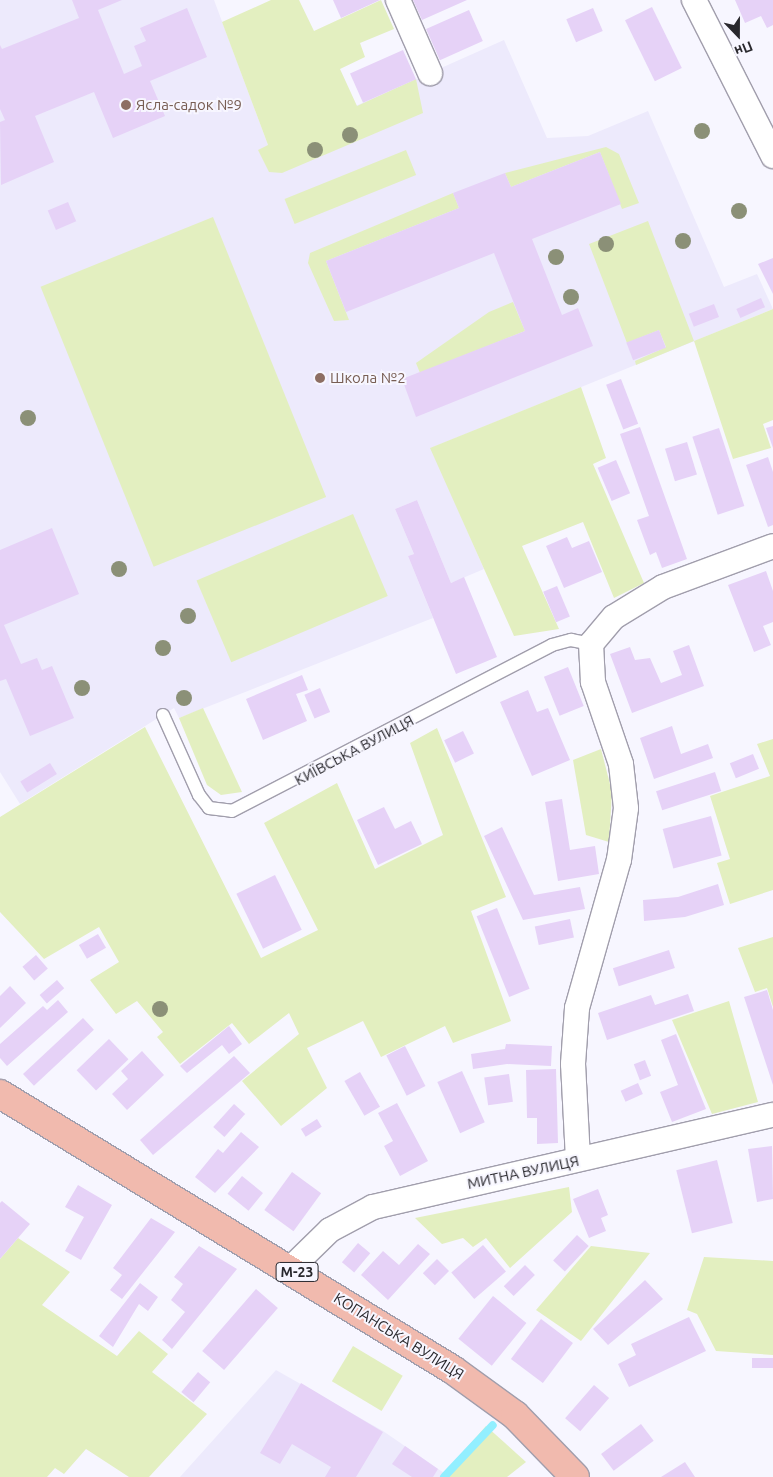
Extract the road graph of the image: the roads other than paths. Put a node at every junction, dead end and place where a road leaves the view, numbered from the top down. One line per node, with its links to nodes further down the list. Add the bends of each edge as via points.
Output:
1 (398, 0): 3 (street)
2 (694, 0): 4 (street)
3 (430, 73)
4 (773, 156)
5 (773, 546): 6 (street, via 663,587 614,617)
6 (591, 644): 7 (lane, КИЇВСЬКА ВУЛИЦЯ, via 571,640 552,645 232,811 209,808 199,795); 10 (street, via 593,682 620,764 626,808 619,860 577,1008 573,1064)
7 (163, 715)
8 (0, 1094): 11 (highway, КОПАНСЬКА ВУЛИЦЯ / М-23)
9 (773, 1115): 10 (street, МИТНА ВУЛИЦЯ)
10 (578, 1159): 11 (street, МИТНА ВУЛИЦЯ, via 373,1207 330,1230)
11 (291, 1268): 12 (highway, КОПАНСЬКА ВУЛИЦЯ / М-23, via 488,1394 542,1439)
12 (575, 1477)

